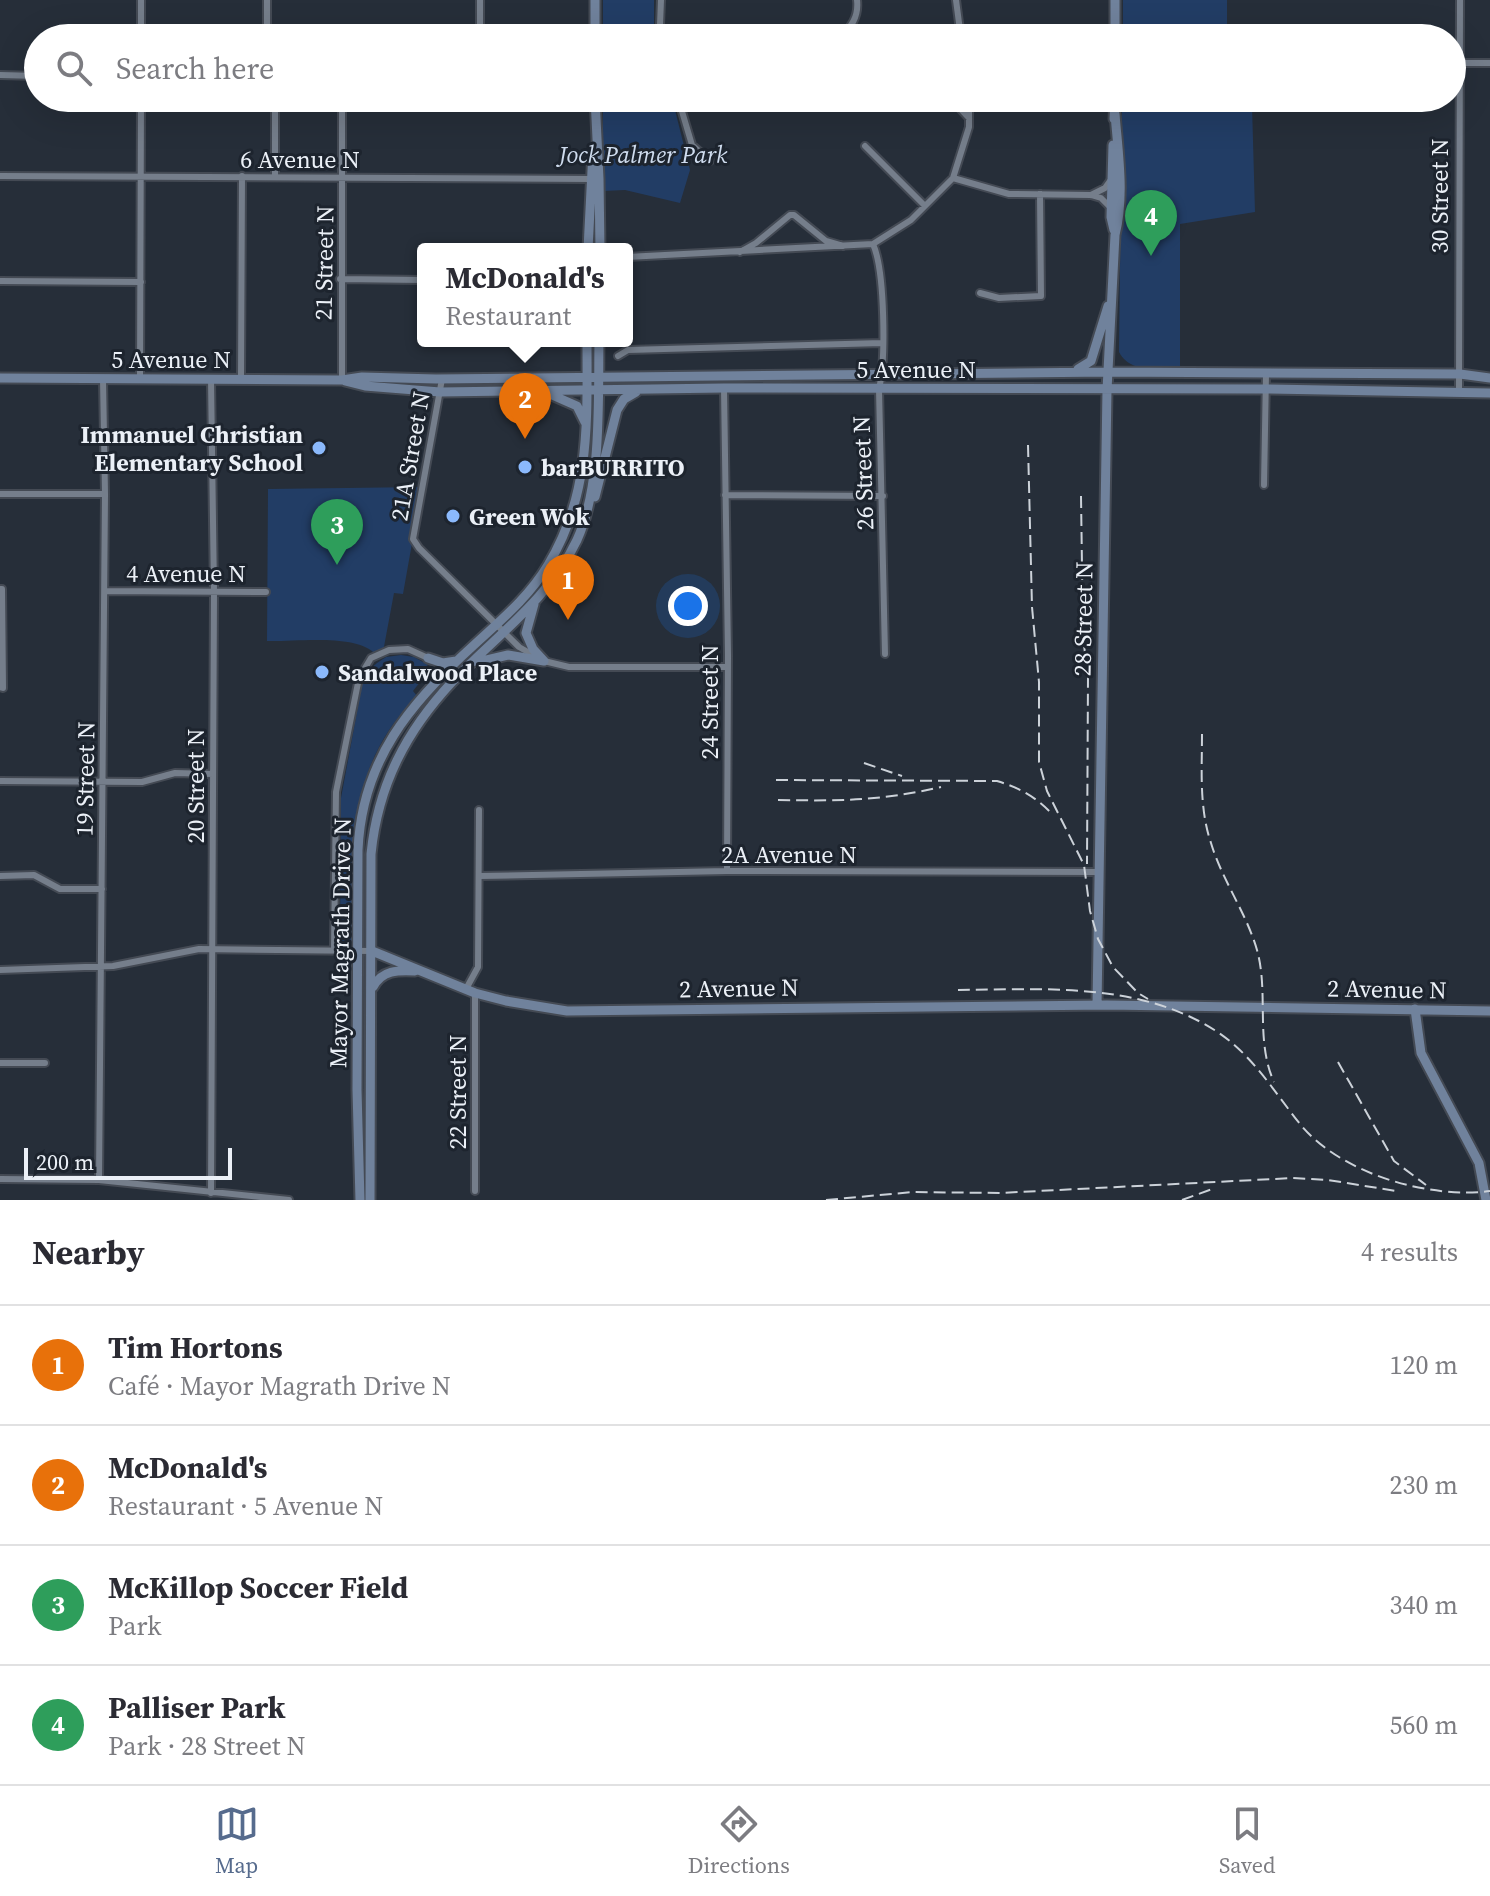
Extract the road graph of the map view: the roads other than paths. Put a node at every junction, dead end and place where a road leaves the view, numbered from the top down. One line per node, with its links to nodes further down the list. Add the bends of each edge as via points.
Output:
1 (141, 0): 10 (street)
2 (267, 0): 11 (street)
3 (480, 0): 12 (street)
4 (595, 0): 13 (main road)
5 (661, 0): 14 (street)
6 (857, 0): 15 (street)
7 (956, 0): 16 (street)
8 (1115, 0): 17 (main road)
9 (1460, 0): 18 (street, 30 Street N)
10 (141, 24)
11 (267, 24)
12 (480, 24)
13 (595, 24)
14 (660, 24)
15 (854, 24)
16 (959, 24)
17 (1115, 24)
18 (1459, 24)
19 (1466, 63): 20 (street)
20 (1490, 63)
21 (0, 75): 22 (street)
22 (24, 76)
23 (141, 112): 38 (street)
24 (275, 112): 37 (street)
25 (342, 112): 39 (street, 21 Street N)
26 (595, 112): 41 (main road)
27 (682, 112): 34 (street, via 692,145)
28 (963, 112): 32 (street)
29 (969, 112): 32 (street)
30 (1458, 112): 68 (street, 30 Street N)
31 (1115, 114): 42 (main road, 28 Street N); 47 (main road, 28 Street N)
32 (969, 118): 40 (street)
33 (865, 146): 45 (street)
34 (710, 161)
35 (0, 176): 38 (street, 6 Avenue N)
36 (242, 176): 37 (street, 6 Avenue N); 38 (street, 6 Avenue N); 76 (street)
37 (275, 176): 39 (street, 6 Avenue N)
38 (141, 177): 57 (street)
39 (343, 177): 41 (street, 6 Avenue N); 54 (street, 21 Street N)
40 (953, 178): 43 (street, via 1009,194); 45 (street)
41 (594, 179): 48 (main road); 49 (main road)
42 (1111, 180): 44 (street); 46 (main road, 28 Street N)
43 (1040, 194): 44 (street); 59 (street, via 1041,296 999,298)
44 (1091, 195): 46 (street)
45 (924, 205): 50 (street, via 911,220)
46 (1111, 209): 47 (main road, 28 Street N)
47 (1115, 235): 58 (main road, 28 Street N)
48 (589, 243)
49 (599, 243)
50 (873, 244): 51 (street); 60 (street, 26 Street N)
51 (847, 248): 52 (street); 52 (street, via 826,241 790,215)
52 (737, 253): 53 (street)
53 (633, 257)
54 (340, 279): 55 (street); 78 (street, 21 Street N)
55 (417, 280)
56 (0, 281): 57 (street)
57 (141, 282): 74 (street)
58 (1114, 283): 64 (main road, via 1091,361); 65 (main road, 28 Street N)
59 (980, 293)
60 (882, 343): 63 (street, 5 Avenue N, via 628,350); 66 (street, 26 Street N)
61 (587, 347): 70 (main road, Mayor Magrath Drive N)
62 (599, 347): 71 (main road, Mayor Magrath Drive N)
63 (618, 356)
64 (1067, 372): 65 (main road, 5 Avenue N); 66 (main road, 5 Avenue N)
65 (1108, 372): 67 (main road, 5 Avenue N); 82 (main road, 28 Street N)
66 (882, 374): 71 (main road, 5 Avenue N); 80 (street, 26 Street N)
67 (1266, 374): 68 (main road, 5 Avenue N); 81 (street)
68 (1460, 374): 72 (main road, 5 Avenue N); 84 (street, 30 Street N)
69 (0, 378): 73 (main road, 5 Avenue N)
70 (587, 378): 71 (main road, 5 Avenue N); 77 (main road, 5 Avenue N); 87 (main road, Mayor Magrath Drive N)
71 (598, 378): 87 (main road, Mayor Magrath Drive N)
72 (1490, 378)
73 (103, 379): 74 (main road, 5 Avenue N); 92 (street, 19 Street N)
74 (140, 379): 75 (main road, 5 Avenue N)
75 (211, 379): 76 (main road, 5 Avenue N); 98 (street, 20 Street N)
76 (241, 379): 78 (main road, 5 Avenue N)
77 (442, 379): 78 (main road, 5 Avenue N); 85 (street, 21A Street N)
78 (342, 380): 85 (main road, 5 Avenue N)
79 (724, 388): 80 (main road, 5 Avenue N); 83 (main road, 5 Avenue N); 93 (street, 24 Street N)
80 (879, 389): 82 (main road, 5 Avenue N); 94 (street, 26 Street N)
81 (1265, 389): 82 (main road, 5 Avenue N); 84 (main road, 5 Avenue N); 90 (street)
82 (1107, 390): 116 (main road, 28 Street N)
83 (638, 391): 87 (main road, 5 Avenue N); 95 (main road, via 617,410 600,484)
84 (1459, 391): 88 (main road, 5 Avenue N)
85 (440, 392): 86 (main road, 5 Avenue N); 101 (street, 21A Street N, via 413,539)
86 (537, 392): 87 (main road, 5 Avenue N); 89 (main road, via 570,401)
87 (592, 392): 89 (main road, Mayor Magrath Drive N); 95 (main road, Mayor Magrath Drive N, via 592,484)
88 (1490, 393)
89 (587, 427): 101 (main road, Mayor Magrath Drive N, via 581,481 562,538 536,582)
90 (1264, 485)
91 (0, 494): 92 (street)
92 (105, 494): 97 (street, 19 Street N)
93 (725, 495): 94 (street); 108 (street, 24 Street N)
94 (883, 496): 103 (street, 26 Street N)
95 (585, 518): 100 (main road, Mayor Magrath Drive N, via 561,569)
96 (0, 589): 110 (street)
97 (105, 591): 98 (street, 4 Avenue N); 113 (street, 19 Street N)
98 (214, 592): 99 (street, 4 Avenue N); 111 (street, 20 Street N)
99 (266, 592)
100 (535, 601): 102 (main road, Mayor Magrath Drive N); 106 (main road, via 526,633)
101 (497, 624): 102 (street); 105 (main road, Mayor Magrath Drive N)
102 (505, 633): 106 (street); 107 (main road, Mayor Magrath Drive N)
103 (885, 654)
104 (428, 658): 105 (main road); 109 (main road); 121 (street, Mayor Magrath Drive N, via 408,649 389,650 371,658 359,678 336,792)
105 (456, 661): 109 (main road, Mayor Magrath Drive N)
106 (544, 661): 107 (main road, via 508,655); 108 (street, via 569,667)
107 (471, 665): 123 (main road, Mayor Magrath Drive N, via 415,726 384,789 371,854)
108 (728, 667): 115 (street, 24 Street N)
109 (436, 683): 122 (main road, Mayor Magrath Drive N, via 395,731 367,791 359,835)
110 (0, 687)
111 (213, 774): 113 (street); 120 (street, 20 Street N)
112 (0, 781): 113 (street)
113 (103, 782): 119 (street, 19 Street N)
114 (479, 810): 118 (street, 22 Street N)
115 (727, 871): 116 (street, 2A Avenue N); 118 (street, 2A Avenue N)
116 (1099, 872): 129 (main road, 28 Street N)
117 (0, 876): 119 (street, via 34,875 60,889)
118 (480, 876): 127 (street, 22 Street N, via 478,967)
119 (102, 889): 124 (street, 19 Street N)
120 (212, 948): 121 (street, 2 Avenue N); 124 (street, 2 Avenue N); 137 (street, 20 Street N)
121 (334, 949): 122 (street, 2 Avenue N)
122 (358, 951): 123 (street, 2 Avenue N); 139 (main road, Mayor Magrath Drive N)
123 (372, 951): 126 (main road, 2 Avenue N); 128 (main road, Mayor Magrath Drive N)
124 (100, 967): 125 (street, 2 Avenue N); 135 (street, 19 Street N)
125 (0, 970)
126 (423, 971): 127 (main road, 2 Avenue N); 128 (main road, via 389,972 377,980)
127 (471, 991): 129 (main road, 2 Avenue N, via 567,1011); 136 (street, 22 Street N)
128 (370, 996): 140 (main road, Mayor Magrath Drive N)
129 (1097, 1005): 130 (main road, 2 Avenue N)
130 (1415, 1009): 131 (main road, 2 Avenue N); 141 (main road, via 1421,1053 1479,1163)
131 (1490, 1011)
132 (0, 1063): 133 (street)
133 (45, 1063)
134 (0, 1179): 135 (street)
135 (99, 1180): 137 (street)
136 (475, 1191)
137 (211, 1193): 138 (street)
138 (289, 1200)
139 (360, 1200)
140 (370, 1200)
141 (1486, 1200)

